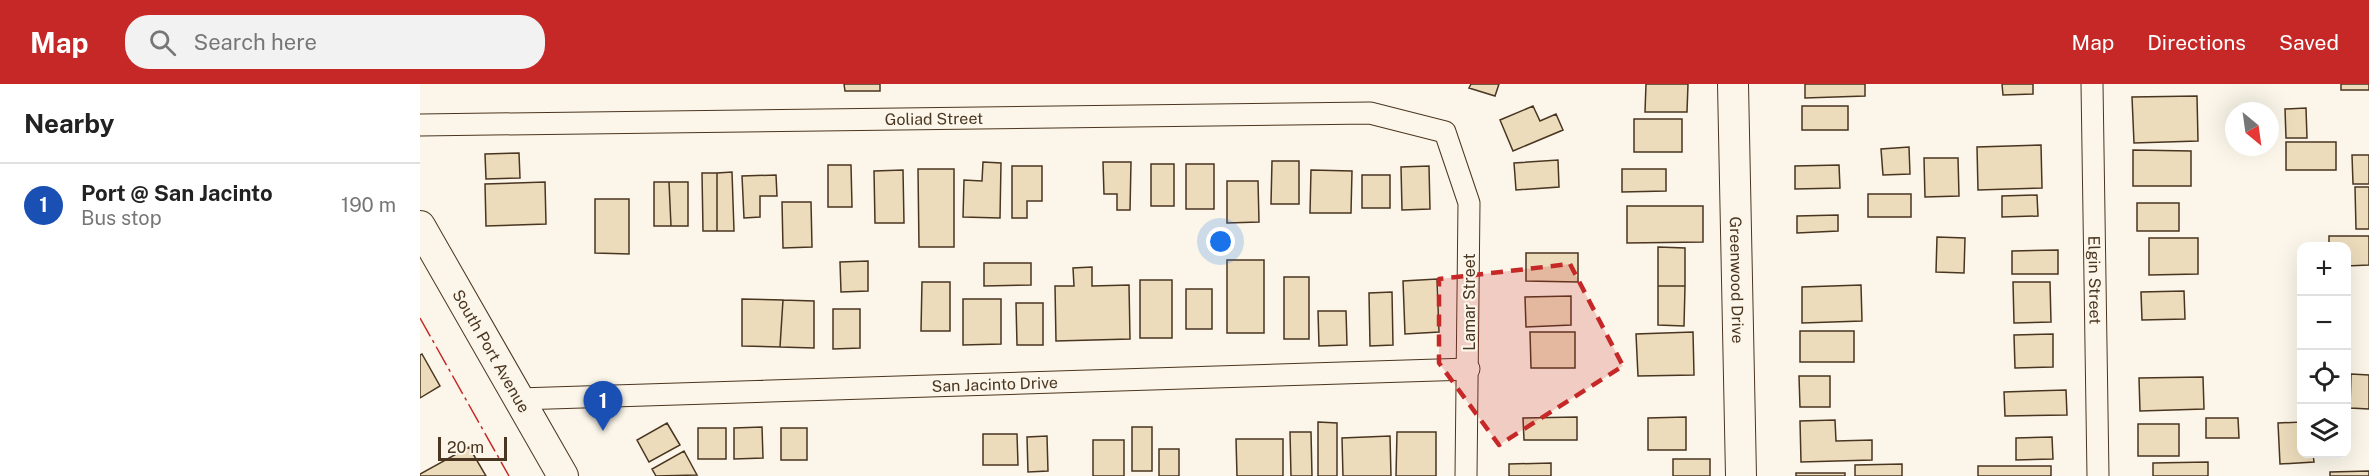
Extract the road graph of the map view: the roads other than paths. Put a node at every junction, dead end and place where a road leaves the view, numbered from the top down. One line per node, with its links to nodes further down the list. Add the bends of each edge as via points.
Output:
1 (1733, 84): 10 (main road, Greenwood Drive)
2 (2092, 84): 11 (street, Elgin Street)
3 (420, 125): 4 (street, Goliad Street, via 1370,113)
4 (1445, 132): 6 (street, Lamar Street, via 1469,203)
5 (420, 226): 7 (main road, South Port Avenue)
6 (1469, 369): 7 (street, San Jacinto Drive); 9 (street, Lamar Street)
7 (519, 399): 8 (main road, South Port Avenue)
8 (563, 476)
9 (1466, 476)
10 (1741, 476)
11 (2098, 476)

